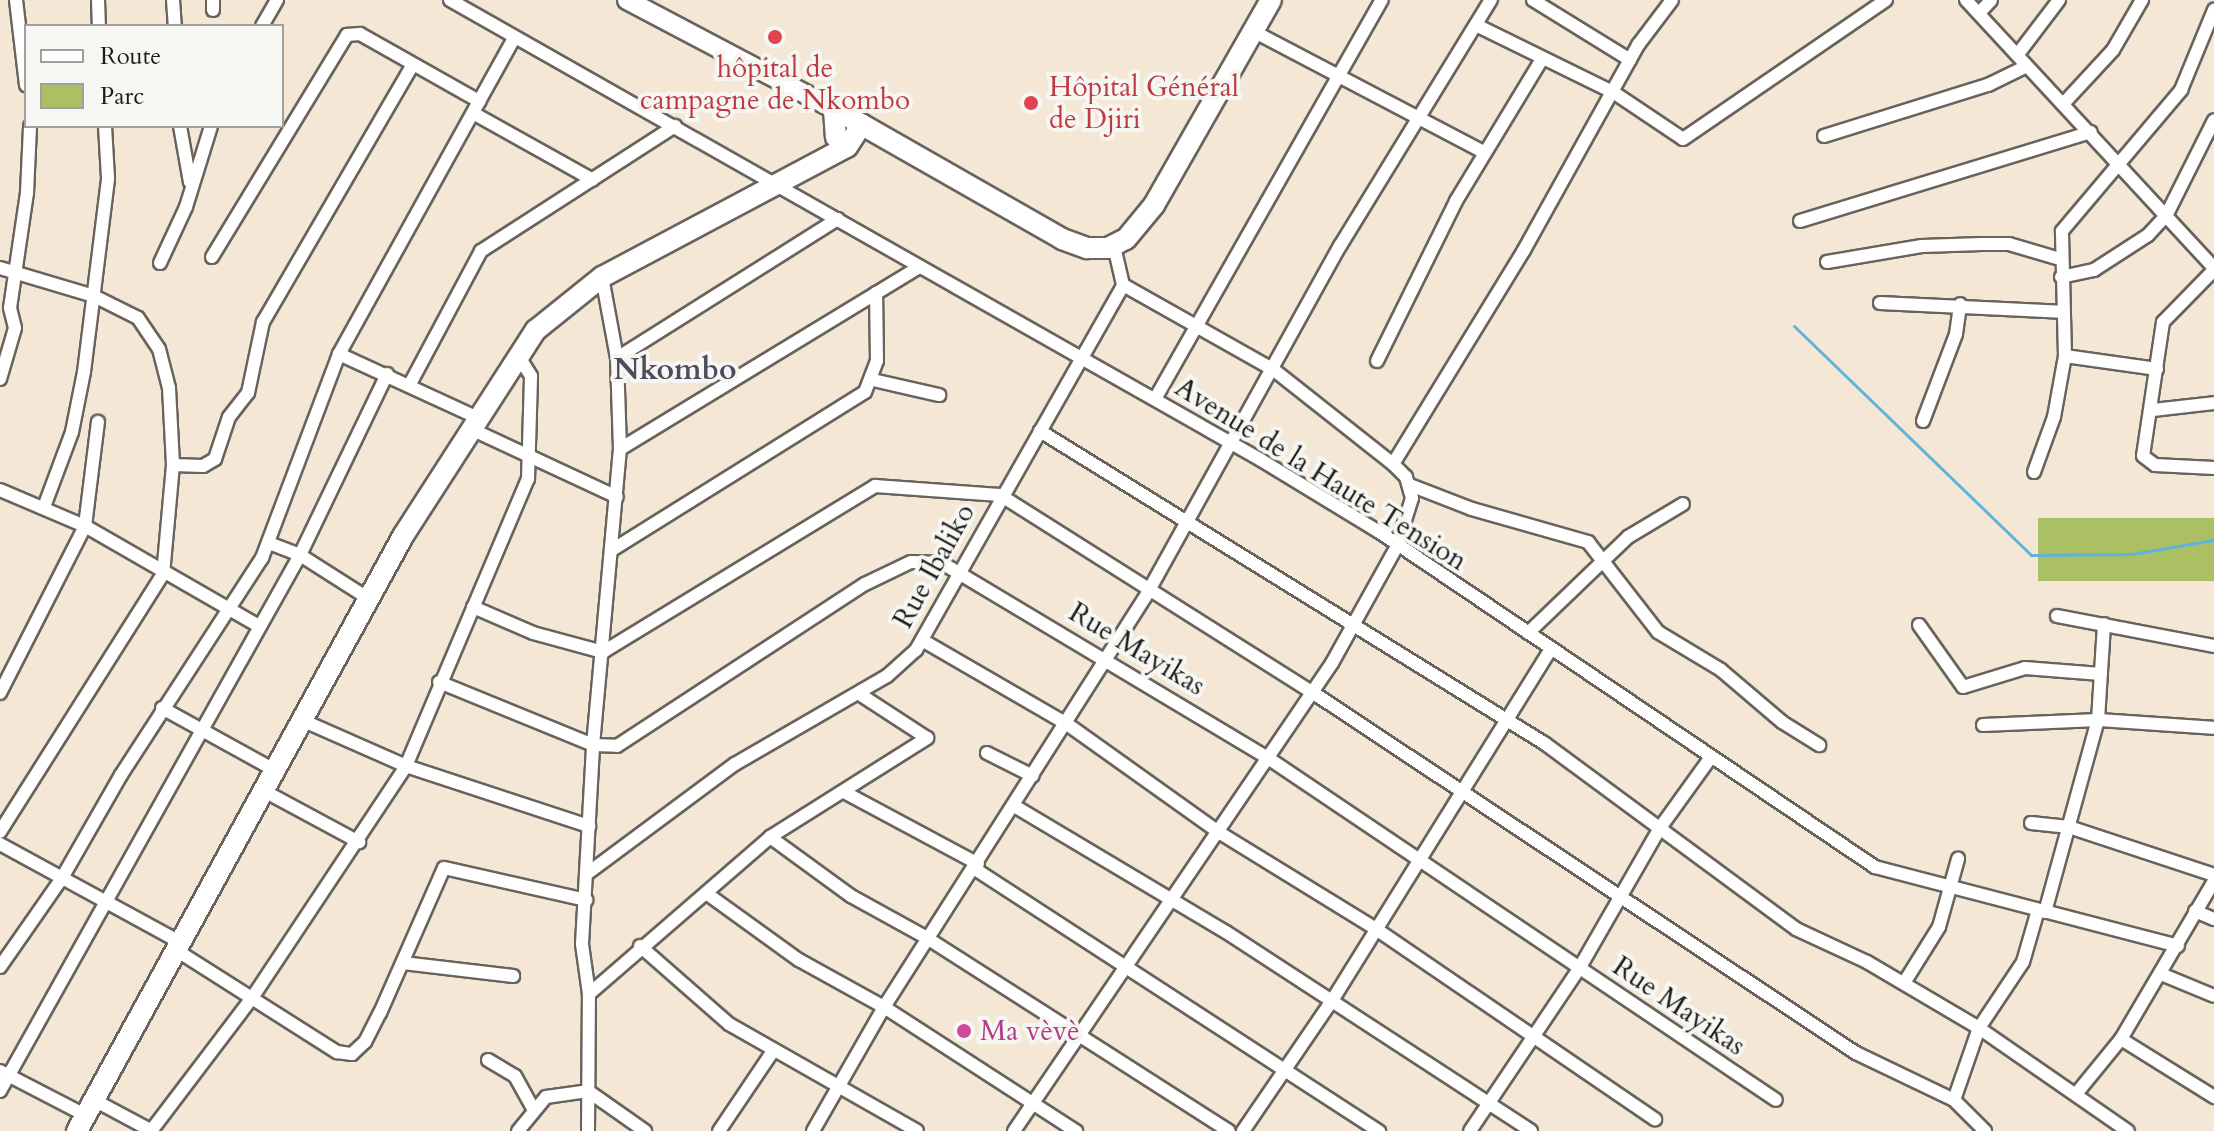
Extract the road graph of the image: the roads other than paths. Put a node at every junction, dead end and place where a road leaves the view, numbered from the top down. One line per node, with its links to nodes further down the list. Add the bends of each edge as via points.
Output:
1 (16, 0): 30 (street)
2 (98, 0): 19 (street)
3 (173, 0): 20 (street)
4 (277, 0): 21 (street)
5 (450, 0): 24 (street, Avenue de la Haute Tension)
6 (627, 0): 35 (street)
7 (1271, 0): 23 (main road)
8 (1382, 0): 31 (street)
9 (1491, 0): 22 (street)
10 (1533, 0): 27 (street)
11 (1672, 0): 27 (street)
12 (1886, 0): 32 (street, via 1683,139)
13 (1966, 0): 18 (street)
14 (1991, 0): 18 (street)
15 (2059, 0): 25 (street)
16 (2142, 0): 33 (street, via 2113,50)
17 (2214, 10): 48 (street, via 2181,90)
18 (1980, 12): 25 (street)
19 (99, 24)
20 (175, 24)
21 (263, 24)
22 (1476, 25): 26 (street); 36 (street)
23 (1253, 31): 31 (street); 55 (main road, via 1154,205 1138,228)
24 (514, 38): 34 (street); 38 (street, Avenue de la Haute Tension)
25 (2018, 54): 29 (street)
26 (1542, 59): 32 (street); 47 (street)
27 (1630, 60): 32 (street)
28 (413, 64): 34 (street); 56 (street, via 355,32 343,39); 97 (street, via 258,332 248,393 229,417 215,459 203,466)
29 (2027, 66): 33 (street); 44 (street, via 1988,85)
30 (24, 68)
31 (1340, 76): 36 (street); 72 (street)
32 (1613, 92): 96 (street)
33 (2064, 103): 43 (street)
34 (476, 107): 49 (street); 73 (street)
35 (849, 117): 45 (main road); 46 (main road); 46 (main road)
36 (1420, 117): 47 (street); 80 (street, via 1340,246)
37 (2214, 120): 52 (street)
38 (675, 126): 49 (street); 51 (street, Avenue de la Haute Tension)
39 (30, 128): 63 (street)
40 (105, 128): 68 (street, via 108,178 94,262)
41 (180, 128): 50 (street)
42 (210, 128): 50 (street)
43 (2091, 132): 48 (street); 54 (street)
44 (1824, 136)
45 (891, 140): 46 (main road); 55 (main road, via 1074,245)
46 (842, 142): 51 (main road)
47 (1483, 152): 78 (street)
48 (2117, 162): 52 (street); 57 (street, via 2068,218)
49 (593, 180): 84 (street, via 481,251)
50 (190, 182): 59 (street, via 186,207)
51 (782, 185): 53 (street, Avenue de la Haute Tension); 64 (main road)
52 (2166, 216): 62 (street); 65 (street, via 2148,235 2094,270)
53 (838, 219): 61 (street, Avenue de la Haute Tension); 76 (street)
54 (1800, 221)
55 (1114, 246): 66 (street)
56 (212, 257)
57 (2060, 259): 58 (street, via 2009,244 1982,244 1922,246); 65 (street)
58 (1827, 262)
59 (160, 263)
60 (0, 268): 63 (street)
61 (918, 268): 67 (street); 77 (street, Avenue de la Haute Tension)
62 (2214, 269): 79 (street, via 2163,322)
63 (16, 273): 68 (street); 82 (street, via 10,308 15,328)
64 (602, 277): 74 (main road, via 551,315); 76 (street)
65 (2061, 277): 71 (street)
66 (1123, 285): 72 (street); 77 (street, Rue Ibaliko)
67 (876, 293): 83 (street); 94 (street)
68 (94, 296): 97 (street, via 138,318 159,349 169,388); 105 (street, via 72,432)
69 (1880, 303): 70 (street)
70 (1960, 304): 71 (street); 89 (street, via 1956,334)
71 (2061, 312): 75 (street)
72 (1194, 327): 80 (street); 86 (street)
73 (339, 354): 81 (street); 108 (street)
74 (517, 354): 91 (main road); 95 (street, via 531,376)
75 (2065, 356): 79 (street); 99 (street, via 2054,417)
76 (617, 358): 94 (street)
77 (1080, 358): 86 (street, Avenue de la Haute Tension); 92 (street, Rue Ibaliko)
78 (1377, 361)
79 (2157, 369): 88 (street)
80 (1274, 370): 93 (street); 96 (street)
81 (387, 374): 84 (street); 111 (street)
82 (0, 379)
83 (873, 380): 85 (street); 110 (street, via 848,406)
84 (410, 384): 91 (street)
85 (939, 395)
86 (1155, 399): 93 (street, Avenue de la Haute Tension)
87 (2214, 403): 88 (street)
88 (2153, 410): 98 (street, via 2144,460)
89 (1923, 421)
90 (98, 422): 107 (street)
91 (472, 423): 95 (street); 116 (main road)
92 (1040, 431): 102 (street, Rue Ibaliko); 106 (street)
93 (1233, 443): 106 (street); 109 (street, Avenue de la Haute Tension)
94 (620, 449): 103 (street)
95 (530, 456): 103 (street); 117 (street, via 528,479)
96 (1393, 464): 100 (street)
97 (173, 465): 114 (street)
98 (2214, 468)
99 (2034, 472)
100 (1410, 485): 109 (street, via 1409,516); 112 (street, via 1472,509 1579,537)
101 (0, 490): 105 (street)
102 (1000, 495): 113 (street, Rue Ibaliko); 115 (street); 128 (street, via 875,486)
103 (617, 497): 110 (street)
104 (1683, 504): 112 (street, via 1628,537)
105 (44, 507): 107 (street)
106 (1188, 519): 115 (street); 121 (street)
107 (85, 526): 114 (street); 133 (street)
108 (269, 543): 111 (street); 118 (street)
109 (1397, 546): 121 (street); 124 (street, Avenue de la Haute Tension)
110 (612, 550): 128 (street)
111 (300, 555): 116 (street); 123 (street)
112 (1606, 559): 124 (street); 144 (street, via 1631,602 1658,632 1721,670 1782,722)
113 (958, 569): 125 (street, Rue Ibaliko); 129 (street, Rue Mayikas); 143 (street, Rue Mayikas, via 921,560 889,572 766,645 617,746)
114 (163, 574): 118 (street); 159 (street)
115 (1148, 592): 129 (street); 132 (street)
116 (369, 599): 138 (main road)
117 (473, 607): 128 (street, via 533,633); 131 (street)
118 (227, 610): 123 (street); 135 (street)
119 (2057, 616): 120 (street)
120 (2104, 624): 126 (street); 130 (street)
121 (1353, 625): 132 (street); 136 (street)
122 (1919, 625): 130 (street, via 1963,687 2025,668)
123 (259, 626): 142 (street)
124 (1528, 633): 127 (street, Avenue de la Haute Tension)
125 (922, 640): 134 (street, Rue Ibaliko, via 887,676); 139 (street)
126 (2214, 646)
127 (1551, 649): 136 (street); 146 (street, Avenue de la Haute Tension)
128 (603, 652): 143 (street)
129 (1108, 658): 139 (street); 147 (street, Rue Mayikas)
130 (2101, 674): 137 (street)
131 (439, 682): 143 (street); 148 (street)
132 (1312, 692): 147 (street); 153 (street)
133 (0, 693)
134 (858, 693): 152 (street, via 927,738); 167 (street, Rue Ibaliko, via 735,764)
135 (162, 708): 142 (street); 169 (street)
136 (1505, 719): 153 (street); 158 (street)
137 (2098, 720): 140 (street); 141 (street); 157 (street)
138 (304, 721): 148 (street); 149 (main road)
139 (1067, 724): 150 (street); 160 (street)
140 (1983, 725)
141 (2214, 728)
142 (199, 730): 149 (street); 176 (street)
143 (593, 745): 156 (street)
144 (1819, 745)
145 (987, 753): 150 (street)
146 (1711, 757): 158 (street); 171 (street, Avenue de la Haute Tension, via 1875,867)
147 (1268, 758): 160 (street); 165 (street, Rue Mayikas)
148 (406, 766): 156 (street); 162 (street)
149 (278, 772): 151 (main road)
150 (1033, 776): 154 (street)
151 (266, 792): 162 (street); 182 (main road)
152 (844, 792): 161 (street); 166 (street)
153 (1463, 792): 165 (street); 173 (street)
154 (1016, 807): 166 (street); 174 (street)
155 (2031, 823): 157 (street)
156 (589, 826): 167 (street)
157 (2069, 827): 168 (street); 177 (street)
158 (1660, 828): 173 (street); 191 (street, via 1809,938)
159 (0, 832)
160 (1220, 833): 174 (street); 180 (street)
161 (770, 837): 172 (street); 181 (street, via 851,896)
162 (359, 842): 194 (street)
163 (1, 848): 169 (street)
164 (1958, 859): 171 (street)
165 (1418, 862): 180 (street); 188 (street, Rue Mayikas)
166 (977, 866): 181 (street); 186 (street)
167 (588, 873): 175 (street)
168 (2214, 875)
169 (62, 878): 176 (street); 187 (street)
170 (2214, 881): 178 (street)
171 (1951, 891): 177 (street, Avenue de la Haute Tension); 191 (street, via 1939,927)
172 (706, 893): 183 (street); 196 (street, via 787,952)
173 (1623, 894): 188 (street); 211 (street, via 1856,1053)
174 (1172, 899): 186 (street); 195 (street)
175 (586, 900): 185 (street, via 444,868); 192 (street, via 582,969)
176 (104, 902): 182 (street); 204 (street)
177 (2042, 911): 184 (street, Avenue de la Haute Tension); 197 (street, via 2023,962)
178 (2195, 911): 179 (street); 184 (street)
179 (2214, 919)
180 (1376, 929): 195 (street); 199 (street)
181 (927, 938): 196 (street); 198 (street)
182 (178, 946): 194 (street); 215 (main road)
183 (640, 946): 192 (street); 201 (street, via 714,1014)
184 (2178, 946): 189 (street)
185 (403, 963): 190 (street); 194 (street, via 365,1042 352,1054 337,1052)
186 (1127, 966): 198 (street); 203 (street)
187 (0, 967)
188 (1580, 967): 199 (street); 210 (street, Rue Mayikas)
189 (2161, 974): 193 (street); 200 (street)
190 (513, 976)
191 (1904, 983): 197 (street)
192 (589, 994): 207 (street)
193 (2214, 996)
194 (252, 998): 218 (street)
195 (1333, 999): 203 (street); 213 (street)
196 (884, 1007): 205 (street); 212 (street)
197 (1979, 1028): 208 (street); 211 (street)
198 (1077, 1033): 212 (street); 227 (street)
199 (1535, 1038): 213 (street); 216 (street)
200 (2121, 1039): 208 (street); 209 (street)
201 (773, 1051): 205 (street); 222 (street)
202 (488, 1060): 214 (street, via 515,1076)
203 (1288, 1067): 228 (street); 229 (street)
204 (4, 1073): 206 (street); 215 (street)
205 (837, 1088): 223 (street); 224 (street)
206 (0, 1091)
207 (588, 1091): 214 (street, via 551,1096); 220 (street); 221 (street)
208 (2076, 1094): 217 (street)
209 (2214, 1097)
210 (1776, 1100)
211 (1954, 1100): 232 (street)
212 (1030, 1104): 225 (street); 226 (street)
213 (1490, 1104): 230 (street); 231 (street)
214 (533, 1108): 219 (street)
215 (85, 1115): 218 (street)
216 (1655, 1119)
217 (2122, 1129)
218 (152, 1131)
219 (518, 1131)
220 (588, 1131)
221 (645, 1131)
222 (719, 1131)
223 (813, 1131)
224 (917, 1131)
225 (1014, 1131)
226 (1076, 1131)
227 (1229, 1131)
228 (1243, 1131)
229 (1379, 1131)
230 (1470, 1131)
231 (1531, 1131)
232 (1985, 1131)

